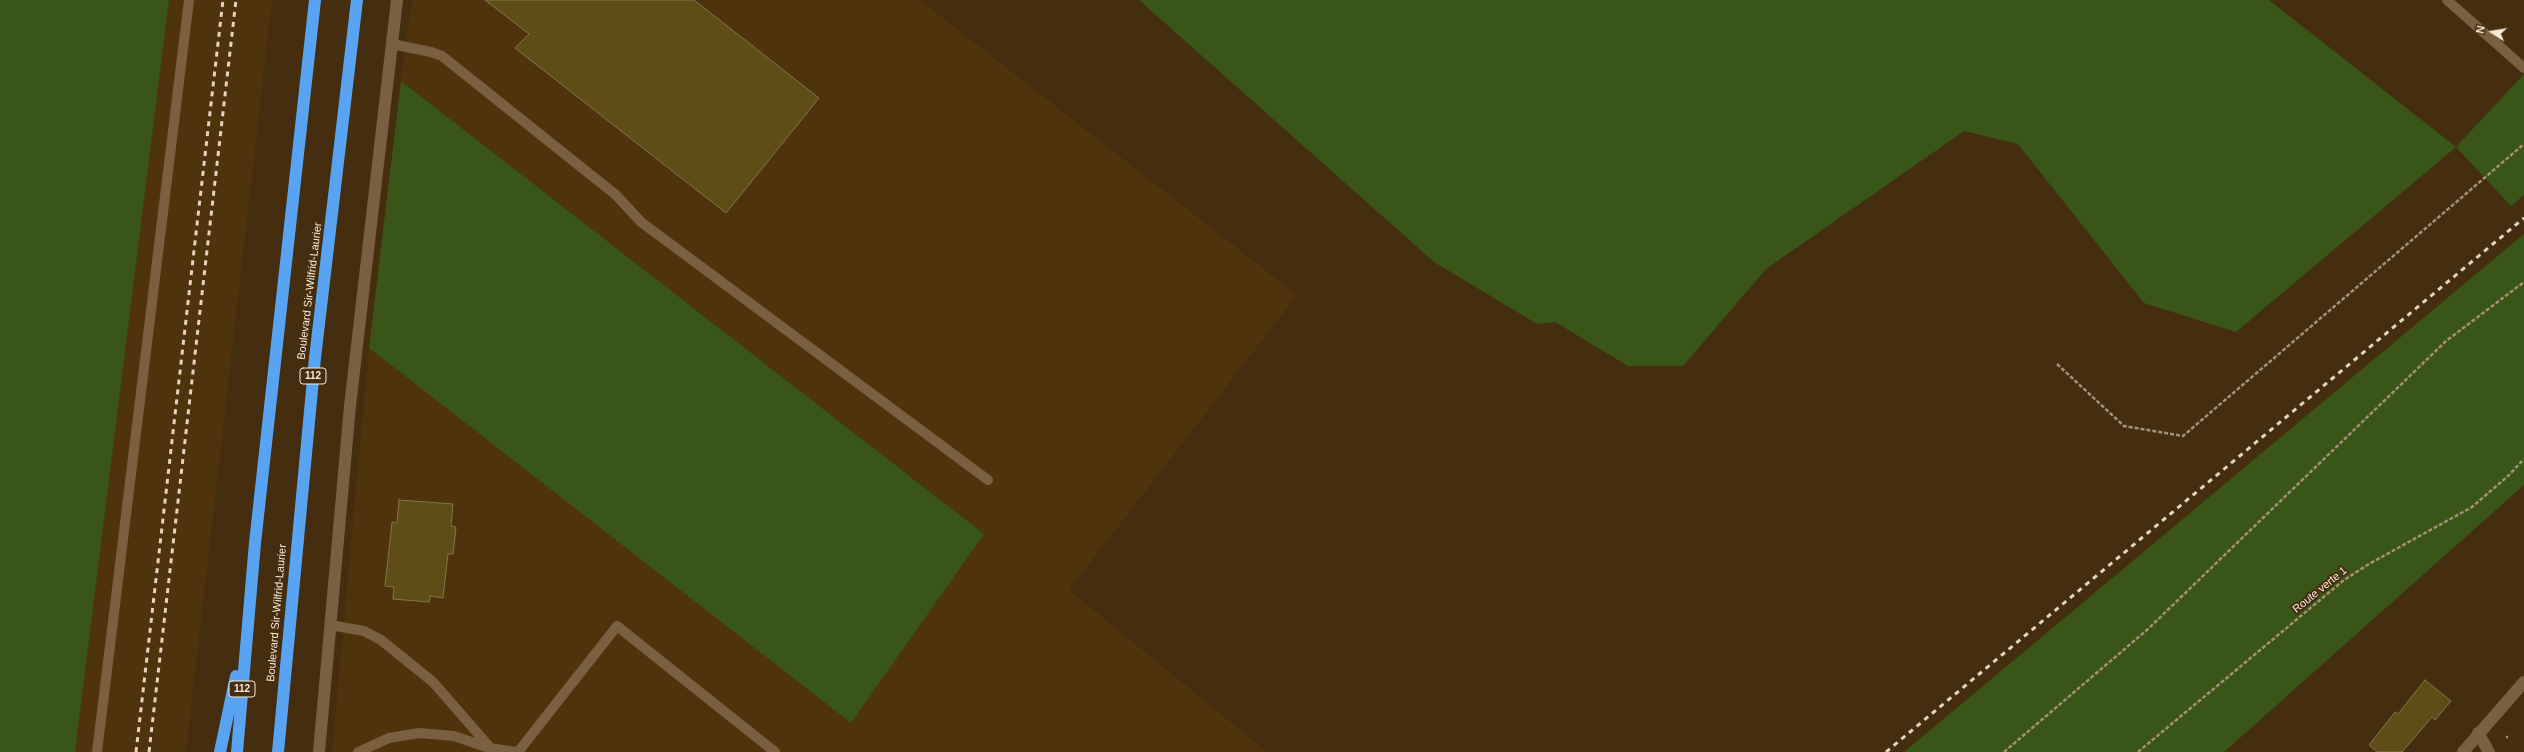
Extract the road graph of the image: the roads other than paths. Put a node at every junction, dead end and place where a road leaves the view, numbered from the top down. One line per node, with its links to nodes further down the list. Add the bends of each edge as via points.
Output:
1 (189, 0): 14 (lane)
2 (315, 0): 10 (highway, 112, via 292,192)
3 (357, 0): 17 (highway, Boulevard Sir-Wilfrid-Laurier / 112, via 315,358)
4 (397, 0): 6 (street)
5 (2447, 0): 7 (lane)
6 (392, 44): 8 (lane, via 442,56 616,194 641,222); 9 (street, via 350,406)
7 (2524, 67)
8 (988, 480)
9 (330, 625): 13 (lane, via 364,631 381,640 433,682); 18 (street)
10 (247, 626): 15 (highway); 16 (highway, 112)
11 (2524, 682): 12 (street)
12 (2478, 733): 22 (street); 23 (street)
13 (492, 750): 19 (lane, via 454,736 418,733 389,738); 20 (lane)
14 (97, 752)
15 (220, 752)
16 (237, 752)
17 (278, 752)
18 (319, 752)
19 (358, 752)
20 (517, 752): 21 (lane, via 617,626)
21 (775, 752)
22 (2463, 752)
23 (2489, 752)

